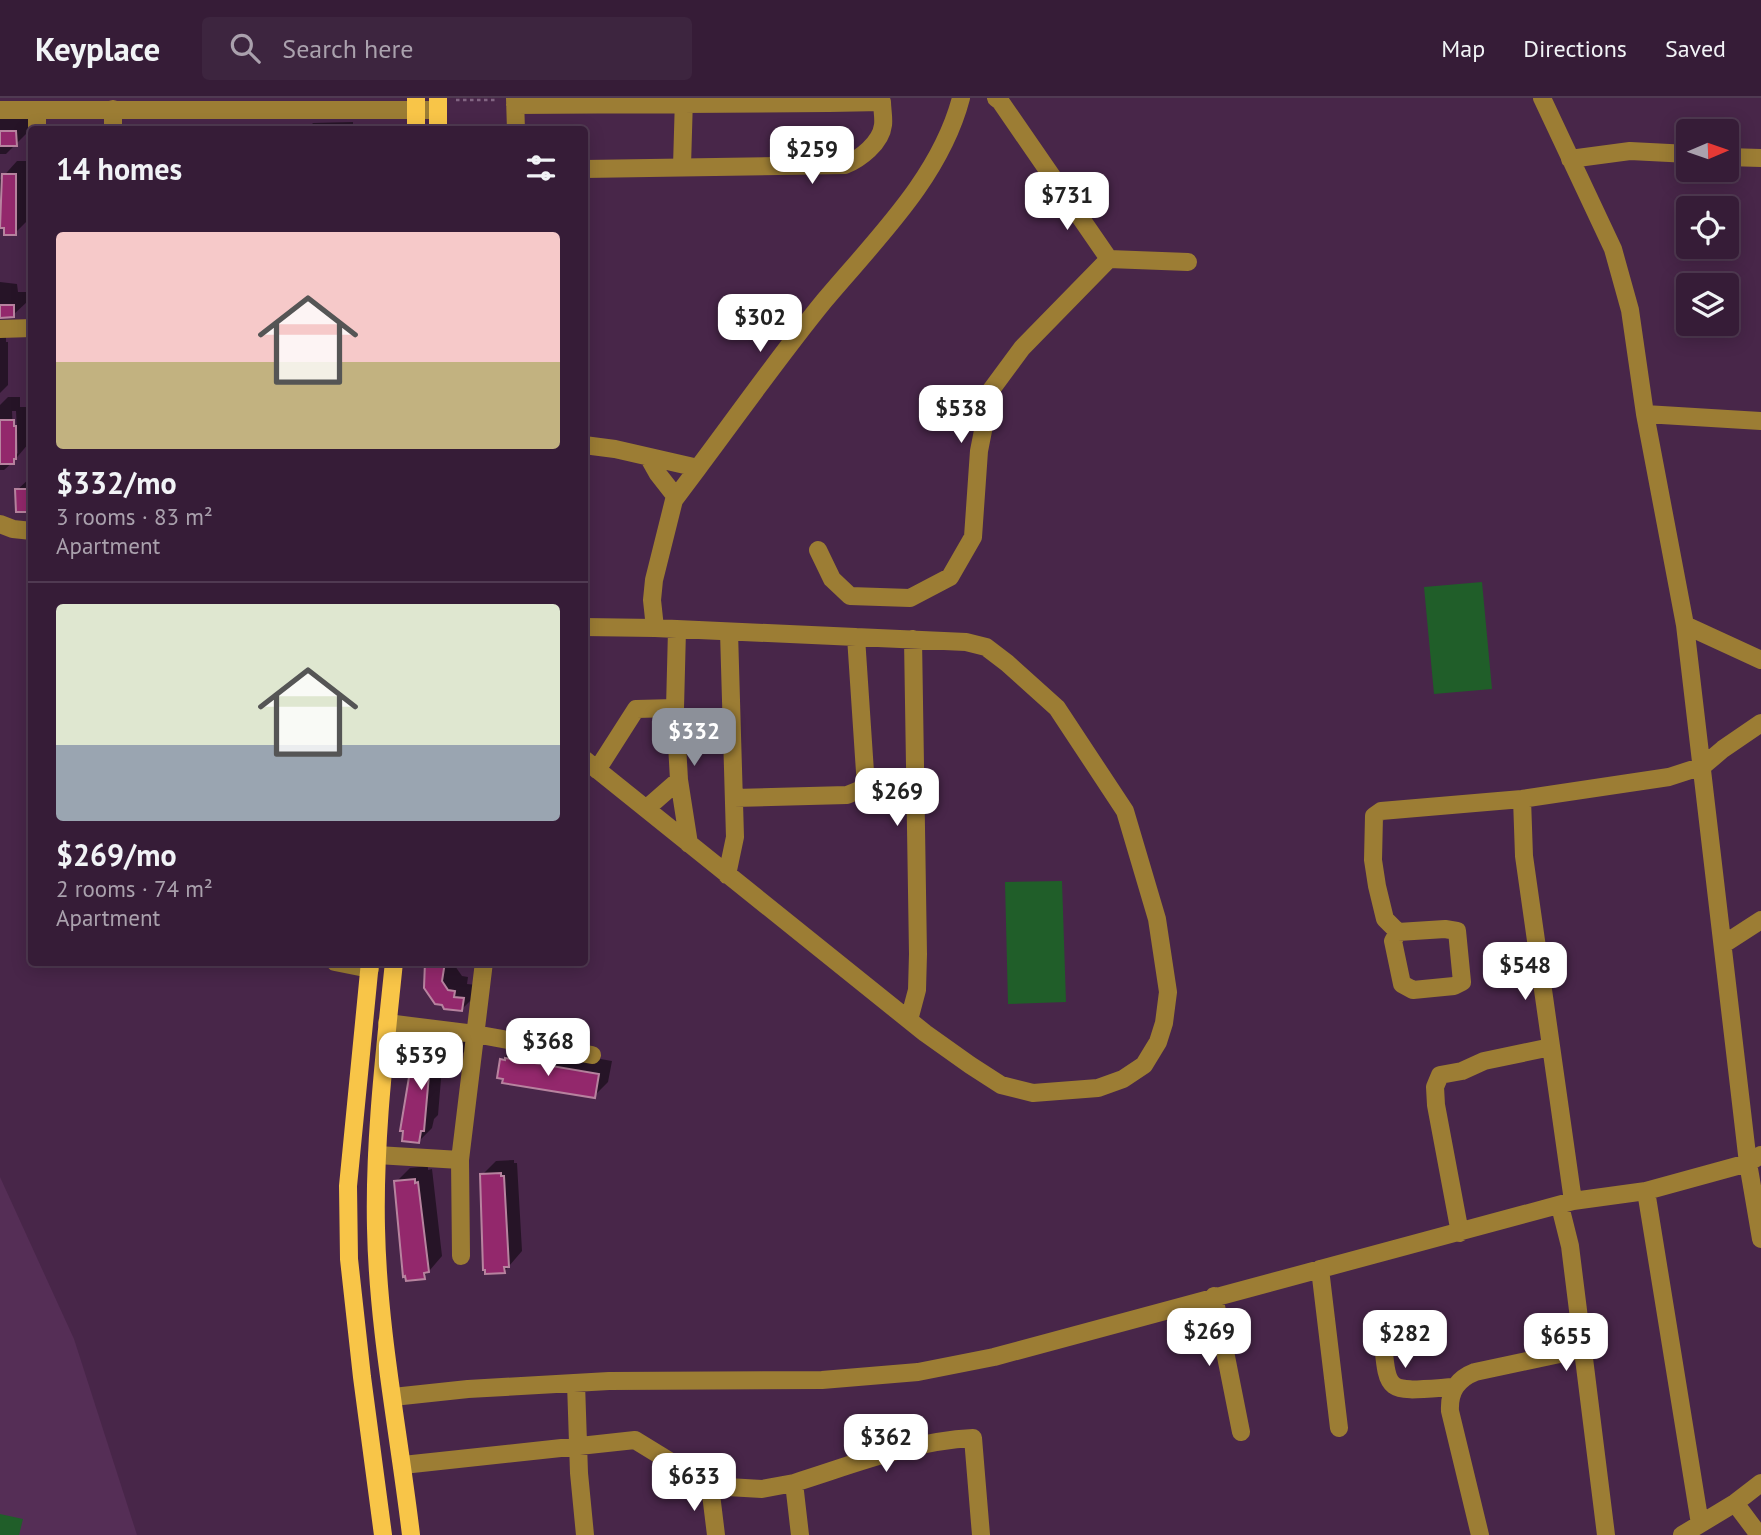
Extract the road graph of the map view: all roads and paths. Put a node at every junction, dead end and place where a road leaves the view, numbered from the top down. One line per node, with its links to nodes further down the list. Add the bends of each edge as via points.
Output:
1 (961, 98): 33 (street, via 942,146 889,227 823,302)
2 (996, 98): 25 (street)
3 (1542, 98): 21 (street)
4 (458, 100): 5 (path)
5 (484, 100)
6 (684, 100): 7 (street); 8 (street); 23 (street)
7 (829, 100): 23 (street, via 882,102 880,134 853,162)
8 (515, 102): 18 (street)
9 (416, 104): 10 (street); 11 (street); 16 (main road)
10 (438, 104): 17 (main road)
11 (105, 105): 13 (street); 15 (street)
12 (0, 110): 13 (street)
13 (37, 110): 14 (street)
14 (37, 126)
15 (112, 126)
16 (416, 126)
17 (438, 126)
18 (516, 126)
19 (1676, 153): 21 (street, via 1630,151)
20 (1740, 158): 22 (street)
21 (1570, 159): 29 (street, via 1613,248 1630,310)
22 (1761, 159)
23 (682, 166): 24 (street)
24 (588, 169)
25 (1109, 259): 26 (street); 37 (street, via 1022,348 991,390 979,452 973,537 950,577 910,598 850,596 832,579)
26 (1188, 262)
27 (28, 328): 28 (street)
28 (0, 329)
29 (1645, 414): 30 (street); 38 (street)
30 (1761, 421)
31 (588, 446): 32 (street)
32 (649, 458): 33 (street); 34 (street)
33 (698, 468): 34 (street)
34 (676, 497): 40 (street, via 654,580)
35 (0, 524): 36 (street)
36 (28, 531)
37 (818, 550)
38 (1685, 625): 45 (street); 49 (street)
39 (588, 626): 40 (street)
40 (655, 628): 41 (street)
41 (677, 630): 42 (street); 46 (street)
42 (729, 632): 43 (street); 53 (street)
43 (856, 637): 44 (street); 52 (street)
44 (913, 639): 50 (street); 64 (street, via 986,647 1057,708 1125,811 1157,919 1168,992 1158,1042 1144,1065 1124,1079 1067,1092 1033,1093 1001,1085)
45 (1761, 660)
46 (675, 708): 48 (street, via 636,709); 51 (street)
47 (1761, 723): 49 (street)
48 (591, 765): 55 (street)
49 (1703, 766): 54 (street, via 1670,777); 60 (street)
50 (916, 777): 52 (street); 64 (street, via 917,990)
51 (679, 780): 55 (street); 56 (street)
52 (866, 787): 53 (street, via 847,795)
53 (733, 798): 57 (street, via 735,837)
54 (1522, 799): 59 (street, via 1381,811 1374,816 1377,886 1385,919); 67 (street, via 1524,856)
55 (647, 808): 56 (street)
56 (689, 844): 57 (street)
57 (727, 875): 64 (street)
58 (1761, 920): 60 (street)
59 (1398, 932): 59 (street, via 1457,931 1462,982 1413,990 1402,984 1393,942)
60 (1724, 944): 70 (street)
61 (370, 966): 93 (main road, via 348,1186 349,1259)
62 (394, 966): 65 (main road)
63 (484, 966): 66 (street)
64 (909, 1020)
65 (387, 1023): 66 (street); 69 (main road)
66 (475, 1034): 68 (street); 71 (street)
67 (1551, 1047): 73 (street); 74 (street, via 1440,1075 1436,1105)
68 (592, 1055)
69 (377, 1155): 71 (street); 83 (main road, via 380,1300)
70 (1755, 1159): 72 (street); 75 (street)
71 (460, 1160): 76 (street)
72 (1646, 1191): 73 (street); 92 (street)
73 (1566, 1203): 74 (street); 80 (street)
74 (1460, 1233): 77 (street)
75 (1761, 1239)
76 (461, 1256)
77 (1320, 1269): 78 (street); 84 (street)
78 (1214, 1296): 81 (street, via 994,1357 918,1372 822,1380); 85 (street)
79 (1381, 1324): 82 (street, via 1387,1378 1393,1387 1403,1391)
80 (1583, 1349): 82 (street, via 1475,1372); 100 (street)
81 (576, 1383): 83 (street); 86 (street)
82 (1454, 1387): 99 (street, via 1450,1411)
83 (393, 1397): 87 (main road)
84 (1339, 1428)
85 (1241, 1432)
86 (578, 1446): 87 (street); 90 (street, via 635,1440); 95 (street)
87 (403, 1465): 94 (main road)
88 (794, 1483): 90 (street, via 762,1489); 97 (street); 98 (street, via 906,1447 973,1438)
89 (1761, 1483): 91 (street)
90 (710, 1486): 96 (street)
91 (1735, 1503): 92 (street); 102 (street)
92 (1700, 1524): 101 (street)
93 (383, 1535)
94 (411, 1535)
95 (585, 1535)
96 (716, 1535)
97 (800, 1535)
98 (981, 1535)
99 (1480, 1535)
100 (1606, 1535)
101 (1682, 1535)
102 (1759, 1535)

